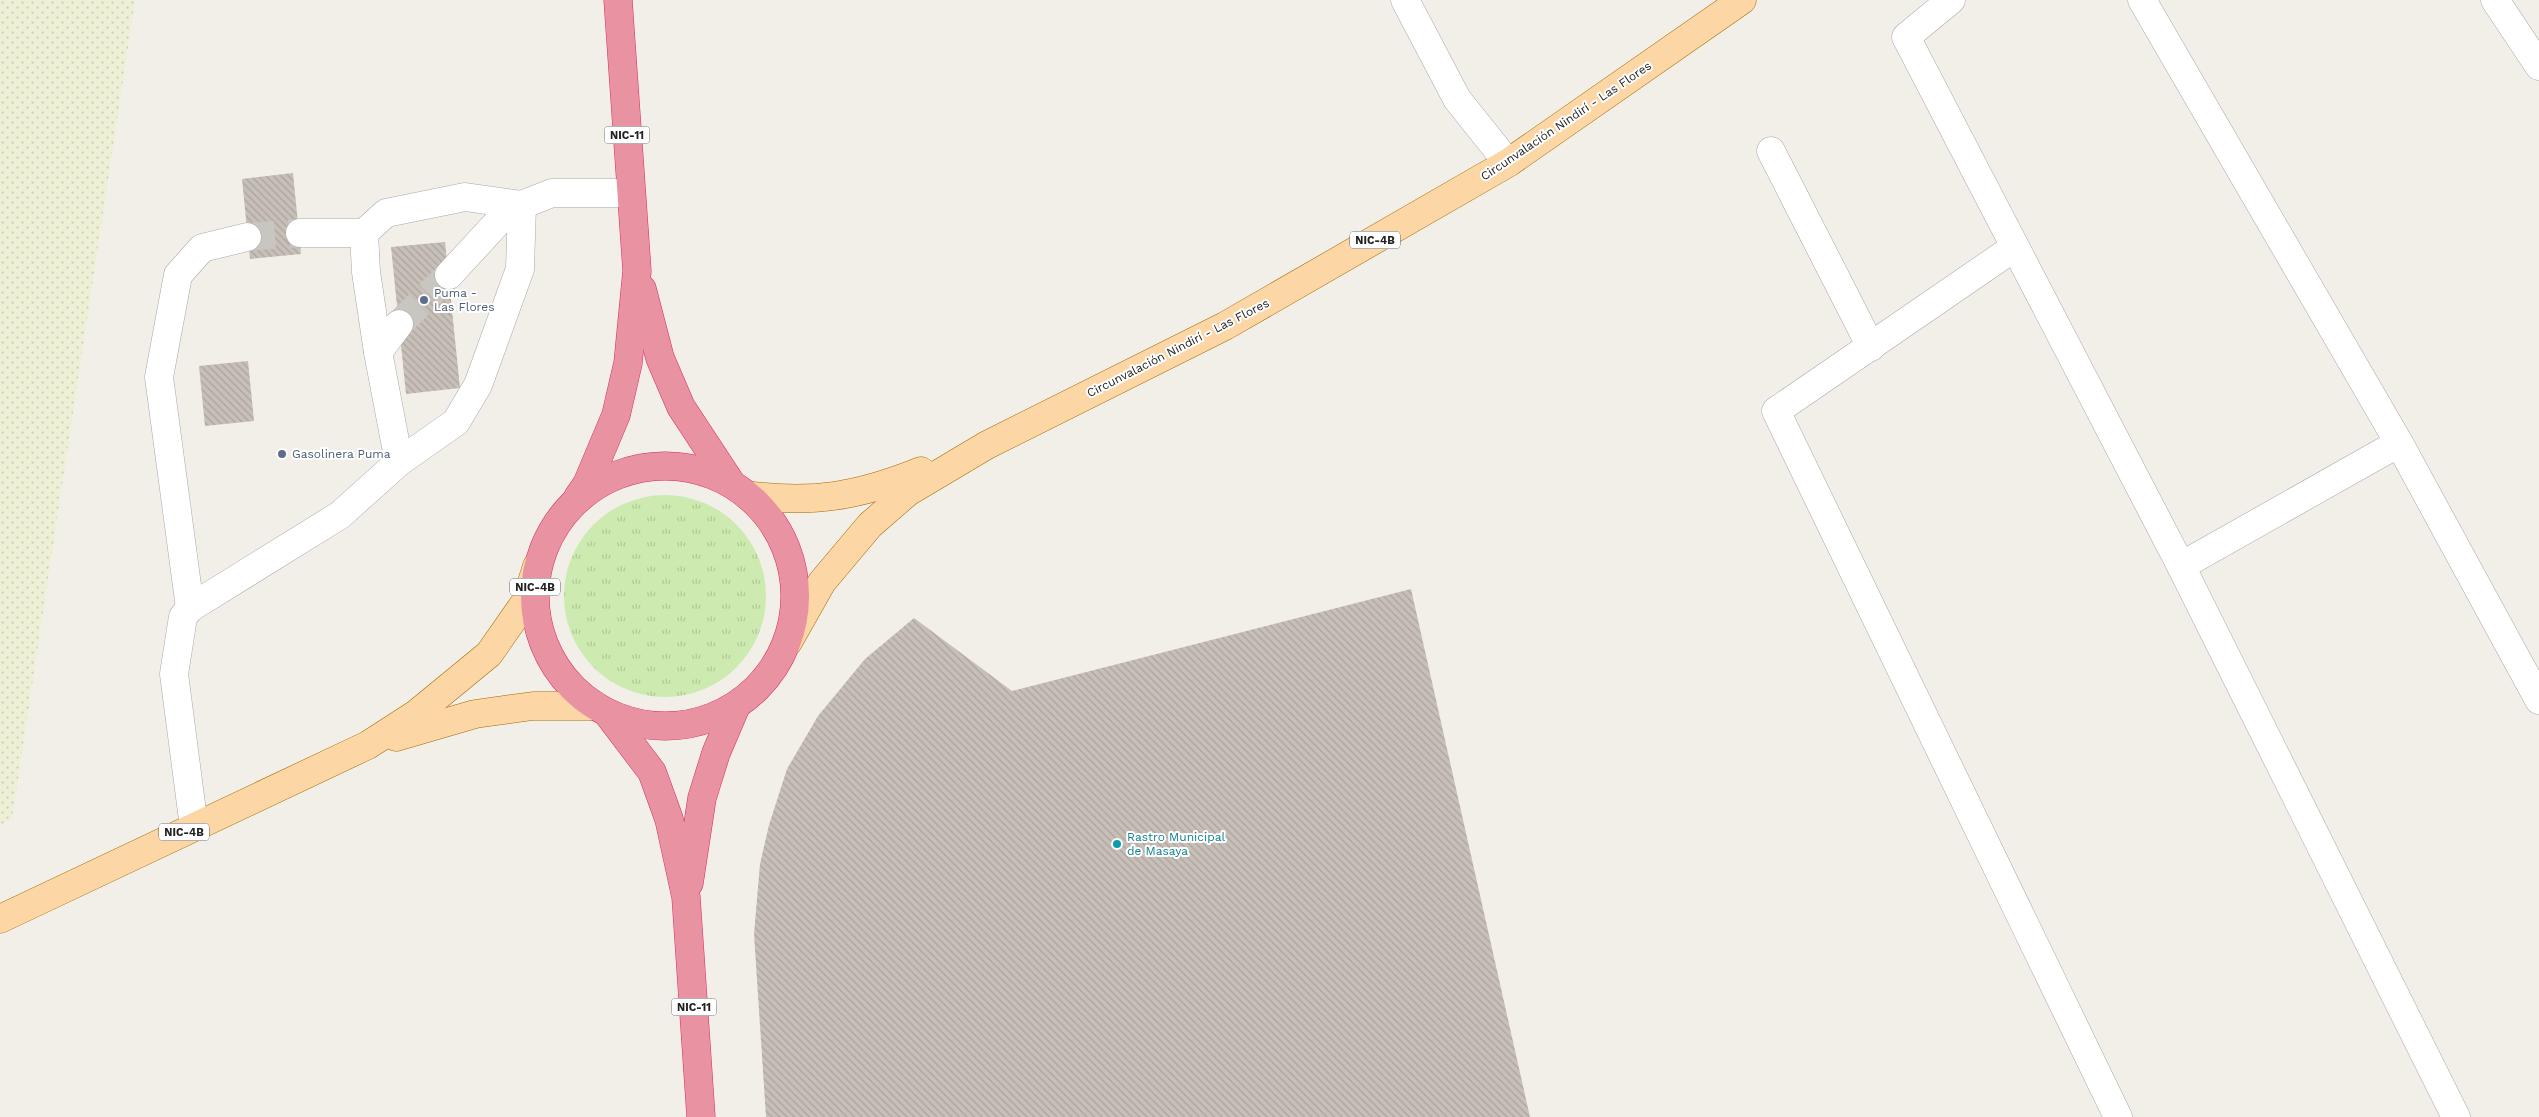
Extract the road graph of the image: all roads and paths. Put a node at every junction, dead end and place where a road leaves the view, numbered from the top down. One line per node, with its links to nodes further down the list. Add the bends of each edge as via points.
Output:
1 (618, 0): 10 (highway, NIC-11)
2 (1405, 0): 9 (street, via 1457,99)
3 (1742, 0): 9 (main road, Circunvalación Nindirí - Las Flores / NIC-4B)
4 (1950, 0): 15 (street, via 1906,37)
5 (2142, 0): 21 (street)
6 (2495, 0): 7 (street)
7 (2539, 66)
8 (1771, 151): 19 (street)
9 (1508, 163): 22 (main road, Circunvalación Nindirí - Las Flores / NIC-4B, via 1226,326)
10 (631, 193): 11 (street, via 552,194); 16 (highway, NIC-11)
11 (522, 205): 13 (street, via 465,197 386,213); 17 (street, via 509,210); 23 (street, via 520,269 478,385 456,422)
12 (300, 233): 13 (street)
13 (364, 233): 20 (street, via 366,272)
14 (247, 236): 28 (street, via 202,248 178,275 159,377)
15 (2015, 247): 19 (street); 27 (street)
16 (636, 271): 24 (highway, NIC-11, via 660,358 681,407); 25 (highway, NIC-11, via 628,363 616,416 587,484)
17 (449, 276)
18 (399, 324): 20 (street)
19 (1871, 346): 38 (street, via 1776,412)
20 (378, 352): 23 (street)
21 (2399, 443): 27 (street); 30 (street)
22 (987, 445): 24 (main road, Circunvalación Nindirí - Las Flores / NIC-4B, via 865,492 785,500); 29 (main road, Circunvalación Nindirí - Las Flores / NIC-4B, via 908,492 870,525 822,582)
23 (399, 462): 28 (street, via 340,515)
24 (739, 489): 25 (highway, NIC-4B, via 706,472 680,466 652,466 611,477); 29 (highway, NIC-4B, via 760,505 782,535 794,570 796,606)
25 (575, 501): 26 (highway, NIC-4B, via 551,530)
26 (537, 566): 32 (highway, NIC-4B, via 534,610 546,653 572,689); 33 (main road, NIC-4B, via 526,601 489,654 416,714)
27 (2181, 566): 39 (street)
28 (190, 608): 34 (street, via 184,617 174,674)
29 (788, 642): 31 (highway, NIC-4B, via 776,667)
30 (2539, 700)
31 (736, 706): 32 (highway, NIC-4B, via 709,719 676,726 643,726); 35 (highway, NIC-11, via 702,798)
32 (602, 710): 33 (main road, NIC-4B, via 534,706 475,714); 35 (highway, NIC-11, via 652,772 669,819)
33 (368, 745): 34 (main road, NIC-4B)
34 (194, 827): 36 (main road, NIC-4B)
35 (686, 897): 37 (highway, NIC-11)
36 (0, 919)
37 (701, 1117)
38 (2118, 1117)
39 (2456, 1117)

